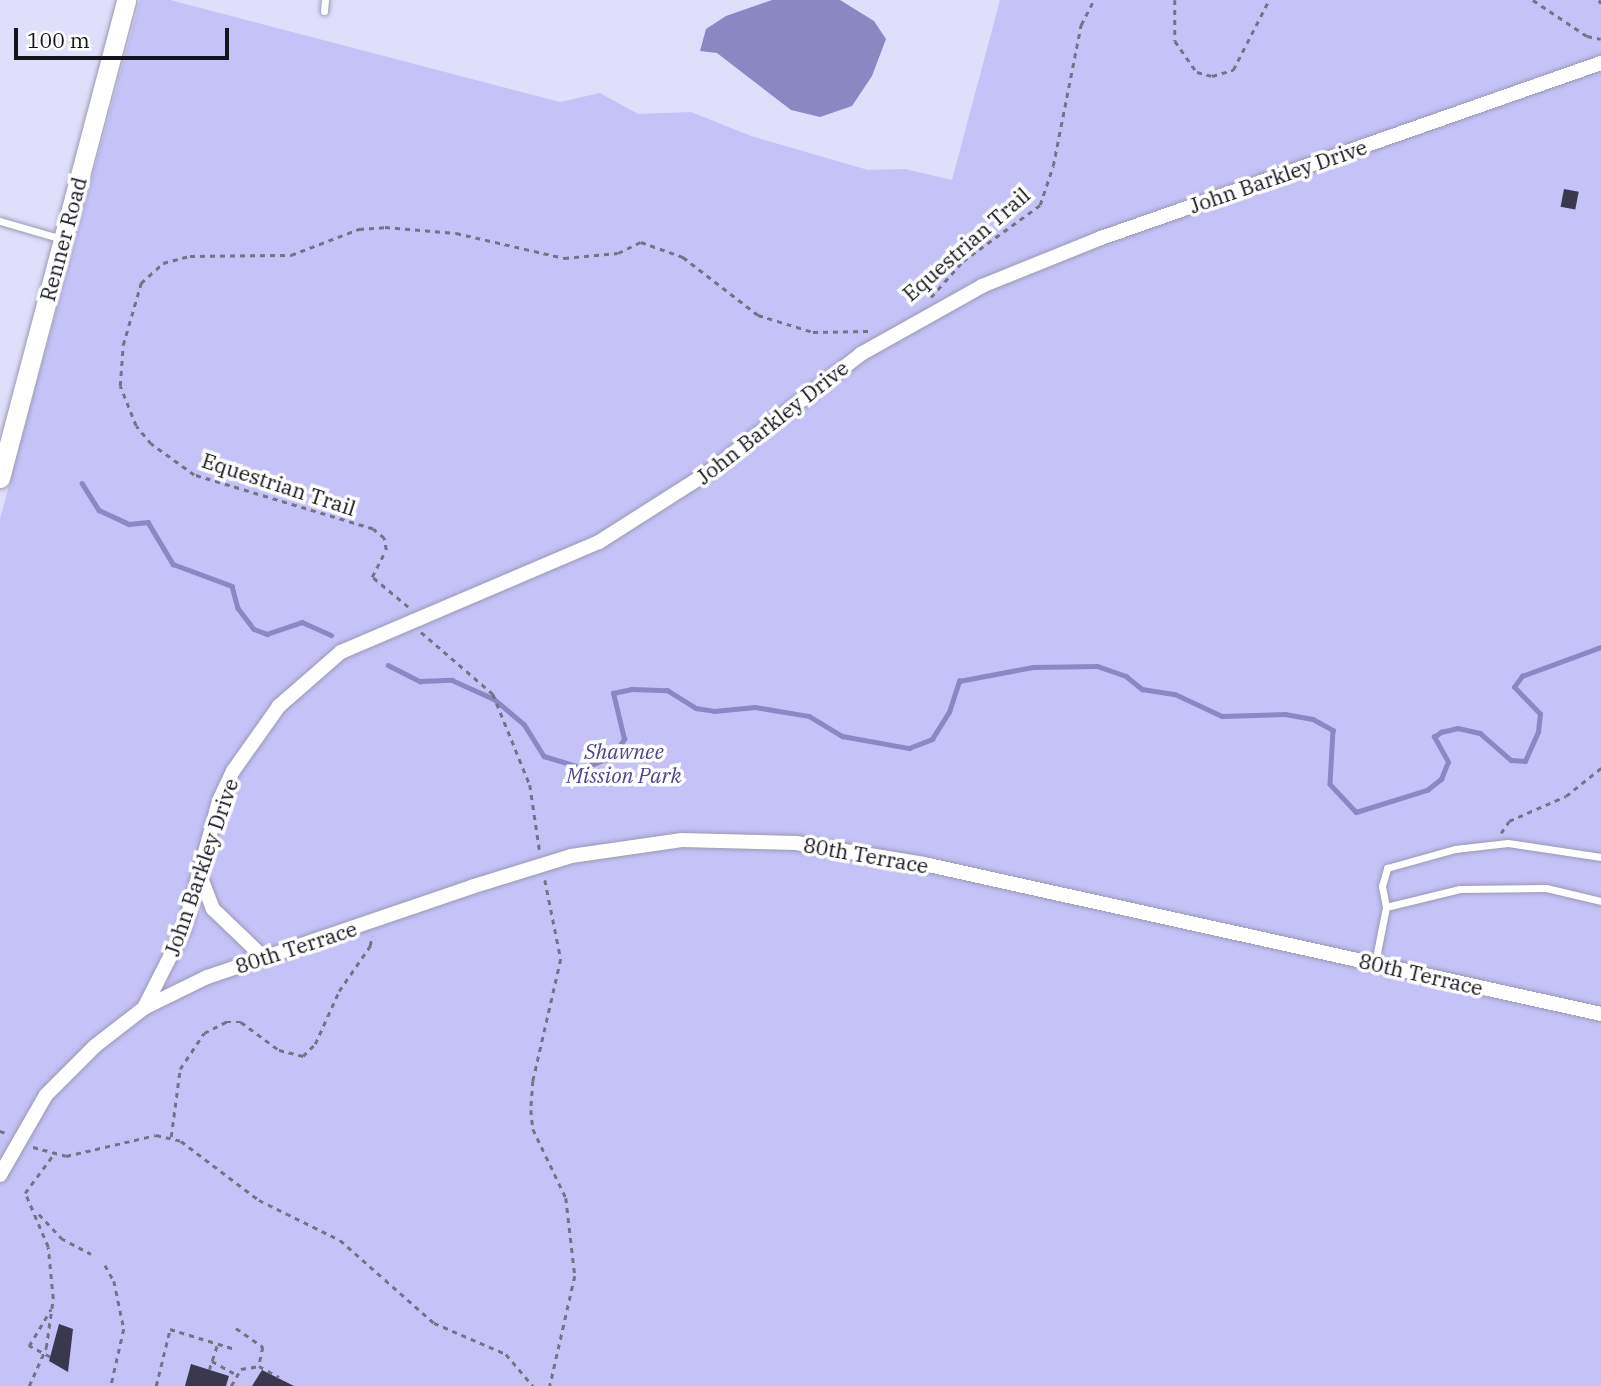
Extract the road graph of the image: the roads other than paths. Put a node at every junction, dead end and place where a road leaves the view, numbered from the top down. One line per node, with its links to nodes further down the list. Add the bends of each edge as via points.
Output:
1 (126, 0): 6 (main road, Renner Road)
2 (325, 0): 3 (lane)
3 (324, 10)
4 (1600, 66): 9 (street, John Barkley Drive, via 1101,238 982,286 861,354 657,508 550,567 341,652 279,706 249,745 219,801)
5 (0, 221): 6 (lane)
6 (63, 239): 7 (main road, Renner Road)
7 (0, 478)
8 (1601, 857): 11 (lane, via 1582,851 1494,845 1455,849 1388,868 1382,886)
9 (200, 874): 12 (street, via 214,909); 14 (street, John Barkley Drive, via 184,929)
10 (1601, 901): 11 (lane, via 1546,888 1460,889)
11 (1387, 907): 13 (lane)
12 (263, 957): 13 (street, 80th Terrace, via 542,864 618,846 682,840 796,843 924,864); 14 (street, 80th Terrace, via 207,977)
13 (1375, 963): 15 (street, 80th Terrace)
14 (144, 1008): 16 (street, via 94,1046 46,1095)
15 (1601, 1014)
16 (0, 1175)

